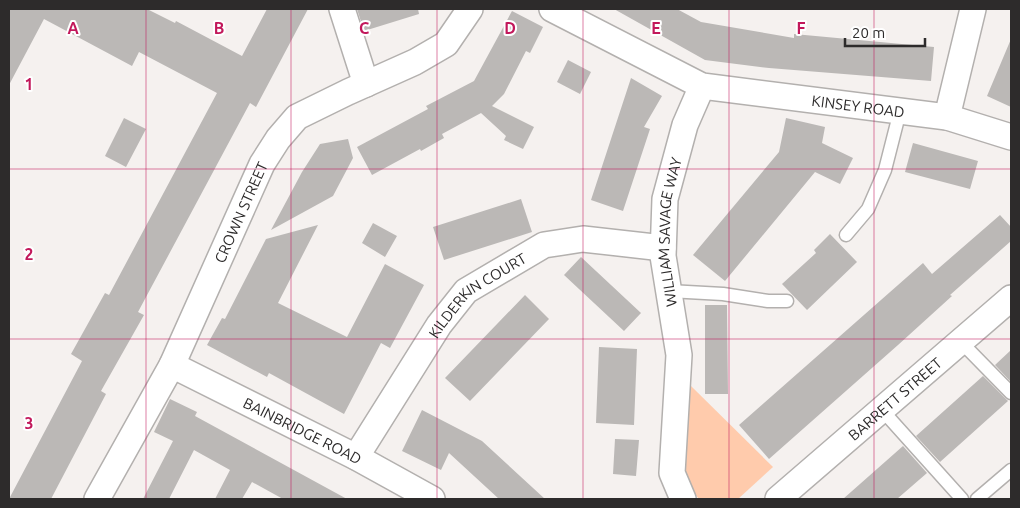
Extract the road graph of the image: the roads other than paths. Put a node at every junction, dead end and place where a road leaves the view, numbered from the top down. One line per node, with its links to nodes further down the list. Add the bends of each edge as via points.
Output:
1 (342, 9): 5 (street)
2 (470, 9): 5 (street, CROWN STREET, via 446,44 416,62)
3 (552, 9): 6 (street, KINSEY ROAD)
4 (973, 9): 8 (street)
5 (366, 84): 16 (street, CROWN STREET, via 297,117 278,139 262,164)
6 (702, 86): 7 (street, KINSEY ROAD); 11 (street, WILLIAM SAVAGE WAY, via 686,125 665,199)
7 (900, 111): 8 (street, KINSEY ROAD); 10 (lane, via 885,170 868,209)
8 (947, 117): 9 (street, KINSEY ROAD)
9 (1011, 137)
10 (846, 235)
11 (663, 248): 12 (street, WILLIAM SAVAGE WAY); 19 (street, KILDERKIN COURT, via 583,239 544,245 466,290 439,324)
12 (669, 291): 14 (lane); 24 (street, WILLIAM SAVAGE WAY, via 679,355 672,473)
13 (1011, 298): 15 (street, BARRETT STREET)
14 (787, 301)
15 (960, 342): 17 (lane); 18 (street, BARRETT STREET)
16 (172, 365): 19 (street, BAINBRIDGE ROAD); 22 (street, CROWN STREET)
17 (1011, 394)
18 (882, 410): 25 (street, BARRETT STREET); 26 (lane)
19 (356, 457): 21 (street, BAINBRIDGE ROAD)
20 (1011, 470): 27 (lane)
21 (394, 490): 23 (street, BAINBRIDGE ROAD)
22 (97, 499)
23 (432, 499)
24 (683, 499)
25 (778, 499)
26 (962, 499)
27 (978, 499)

